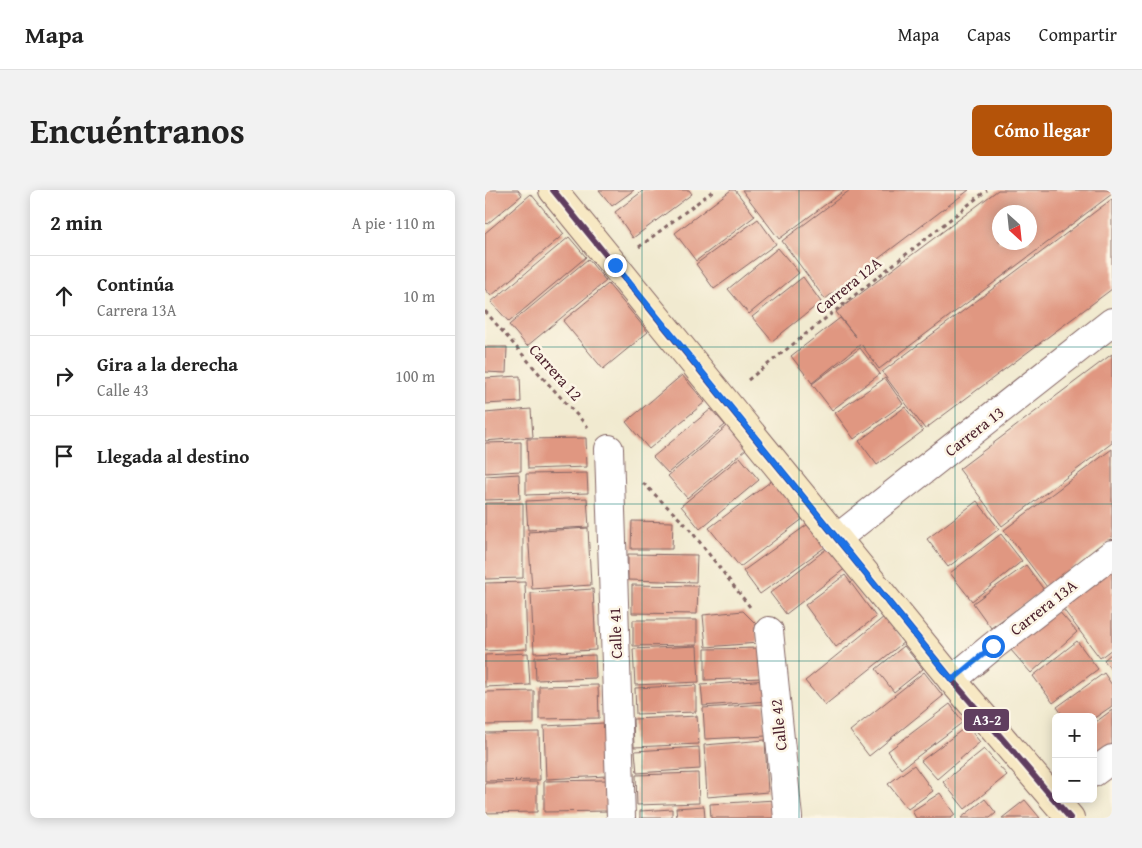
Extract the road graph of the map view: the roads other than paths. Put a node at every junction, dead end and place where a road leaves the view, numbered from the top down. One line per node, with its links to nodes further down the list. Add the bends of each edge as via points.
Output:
1 (553, 190): 4 (main road)
2 (1112, 322): 4 (street, Carrera 13)
3 (609, 449): 11 (street, Calle 41)
4 (836, 539): 7 (main road)
5 (1112, 554): 7 (street, Carrera 13A)
6 (769, 631): 12 (street, Calle 42)
7 (952, 680): 10 (main road)
8 (1112, 758): 9 (street)
9 (1097, 770)
10 (1061, 806)
11 (621, 818)
12 (788, 818)

